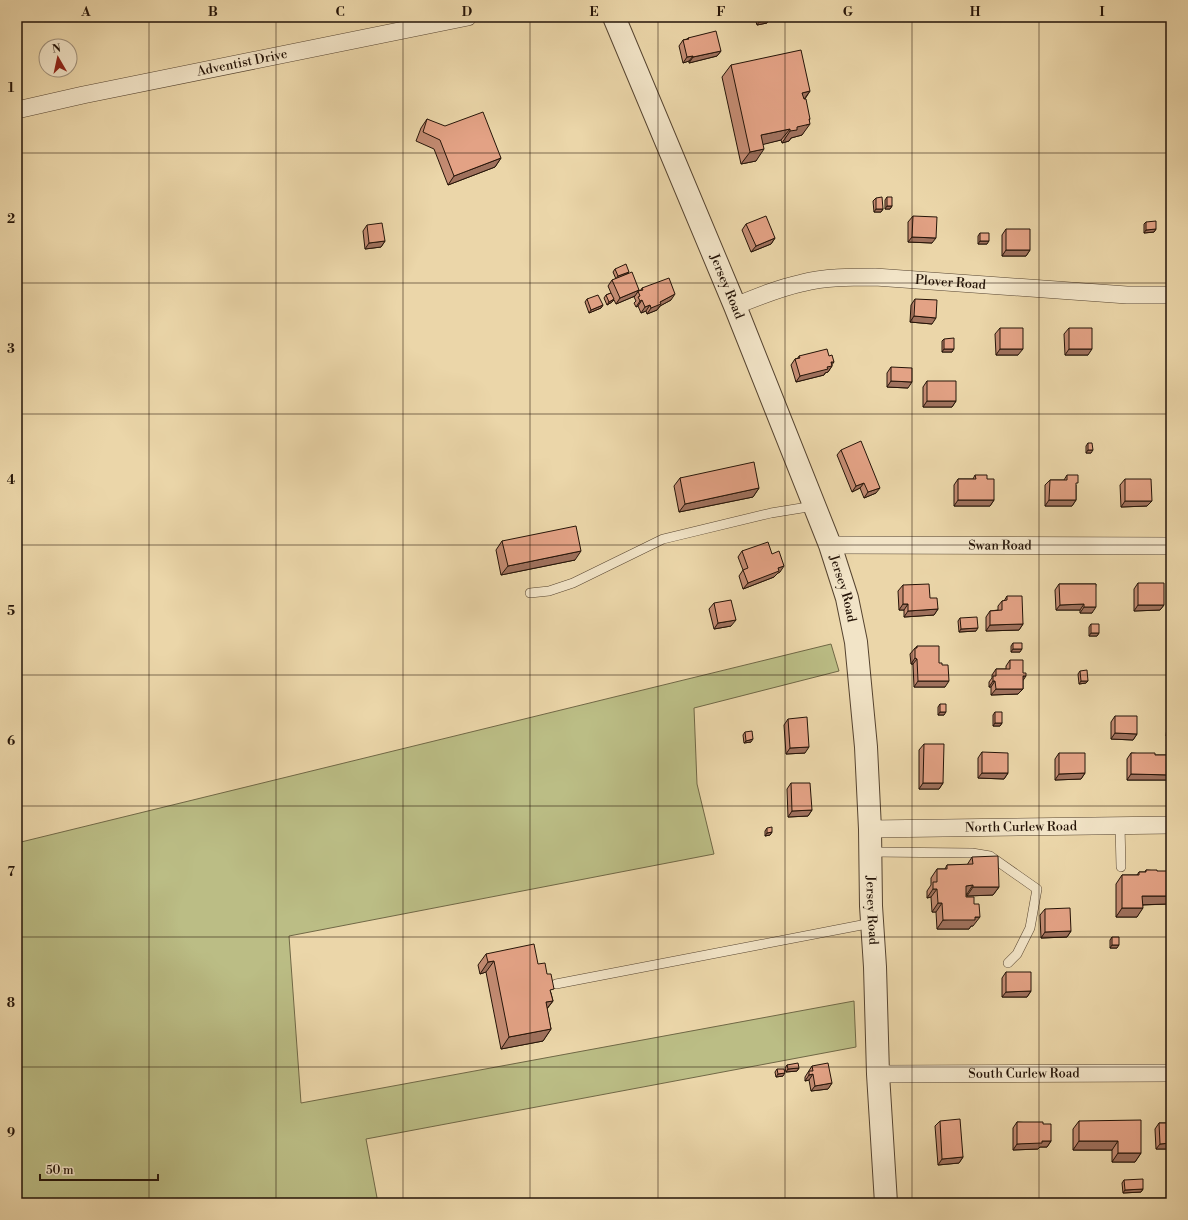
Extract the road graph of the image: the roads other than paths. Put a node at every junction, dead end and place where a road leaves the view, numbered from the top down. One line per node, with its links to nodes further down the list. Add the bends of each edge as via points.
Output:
1 (468, 17): 3 (street, Adventist Drive)
2 (614, 17): 5 (street, Jersey Road)
3 (17, 110)
4 (1171, 295): 5 (street, Plover Road, via 1127,295 849,277 783,287)
5 (735, 306): 6 (street, Jersey Road)
6 (814, 506): 7 (street, Jersey Road); 9 (lane, via 771,513 663,539 573,583 549,591)
7 (830, 545): 8 (street, Swan Road); 12 (street, Jersey Road, via 847,598 856,642 866,747)
8 (1171, 546)
9 (530, 593)
10 (1171, 825): 11 (street, North Curlew Road)
11 (1120, 826): 12 (street, North Curlew Road); 14 (lane)
12 (870, 829): 13 (street, Jersey Road)
13 (871, 852): 15 (street, Jersey Road); 16 (lane, via 972,853 990,856 1037,889 1030,928 1017,954)
14 (1121, 867)
15 (872, 923): 17 (lane); 19 (street, Jersey Road)
16 (1008, 963)
17 (556, 984)
18 (1171, 1073): 19 (street, South Curlew Road)
19 (878, 1074): 20 (street, Jersey Road)
20 (886, 1203)

